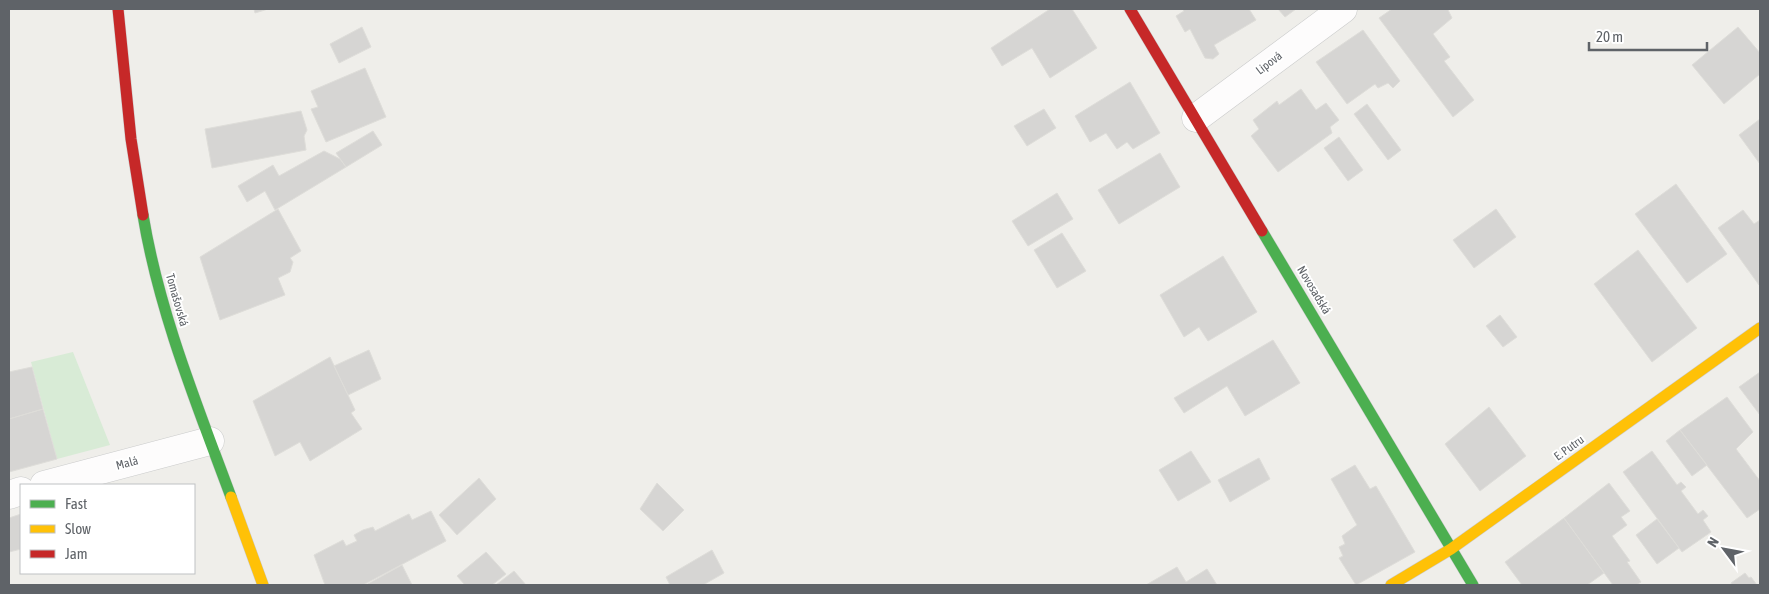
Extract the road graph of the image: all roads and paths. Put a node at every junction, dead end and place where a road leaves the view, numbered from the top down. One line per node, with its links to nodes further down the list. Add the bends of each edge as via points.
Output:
1 (118, 9): 6 (street, Tomašovská, via 131,139 149,250 178,353)
2 (1130, 9): 4 (street, Novosadská)
3 (1342, 9): 4 (street, Lipová)
4 (1196, 118): 8 (street, Novosadská)
5 (1760, 328): 8 (street, E. Putru)
6 (210, 441): 7 (street, Malá); 9 (street, Tomašovská)
7 (48, 484)
8 (1451, 549): 10 (street, E. Putru); 11 (street, Novosadská)
9 (263, 585)
10 (1391, 585)
11 (1473, 585)

